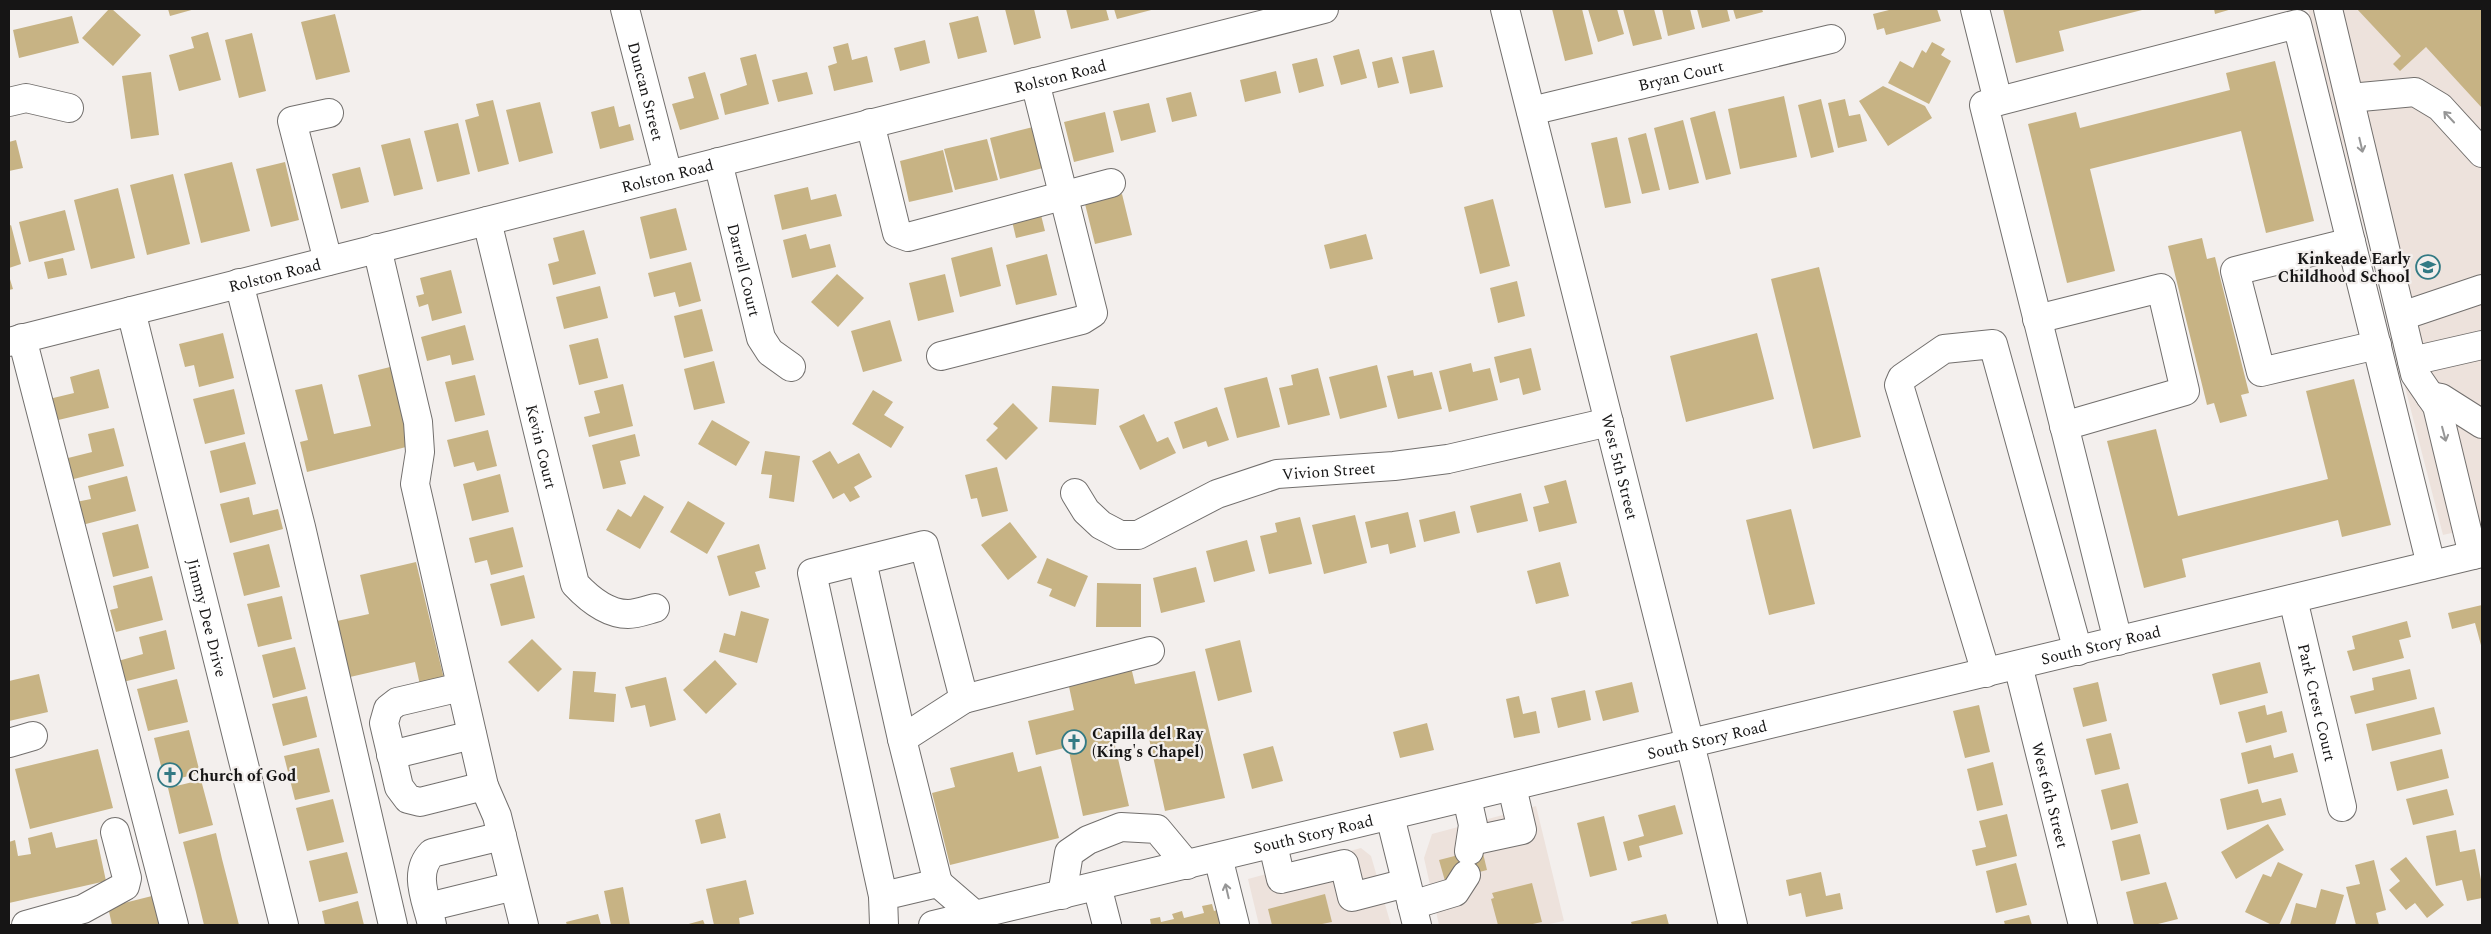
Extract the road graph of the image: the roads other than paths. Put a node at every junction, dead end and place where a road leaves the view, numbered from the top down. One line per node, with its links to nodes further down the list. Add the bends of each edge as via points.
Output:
1 (625, 9): 18 (street, Duncan Street)
2 (1324, 9): 8 (street, Rolston Road)
3 (1505, 9): 13 (street, West 5th Street)
4 (1975, 9): 10 (street)
5 (2328, 9): 9 (street)
6 (2295, 16): 10 (street); 22 (street)
7 (1831, 39): 13 (street, Bryan Court)
8 (1035, 82): 15 (street, Rolston Road); 20 (street)
9 (2350, 98): 16 (street, one-way to 9, via 2440,107 2415,92); 28 (street, one-way to 28)
10 (1998, 101): 29 (street, via 1984,105)
11 (9, 102): 12 (street, via 26,98)
12 (69, 108)
13 (1530, 111): 37 (street, West 5th Street)
14 (329, 113): 24 (street, via 292,121)
15 (870, 124): 17 (street, Rolston Road); 20 (street, via 897,233 908,237)
16 (2482, 153)
17 (718, 162): 18 (street, Rolston Road); 35 (street, Darrell Court, via 761,338 770,352)
18 (668, 175): 21 (street, Rolston Road)
19 (1111, 183): 20 (street)
20 (1064, 195): 33 (street, via 1093,313 1082,320)
21 (487, 221): 23 (street, Rolston Road); 45 (street, Kevin Court, via 575,584 603,608 628,614)
22 (2351, 242): 31 (street); 31 (street, via 2235,271 2261,372)
23 (377, 248): 24 (street, Rolston Road); 51 (street, via 418,422 420,452 415,484)
24 (328, 261): 25 (street, Rolston Road)
25 (239, 283): 27 (street, Rolston Road); 82 (street, via 301,527)
26 (2482, 289): 28 (street)
27 (131, 311): 30 (street, Rolston Road); 81 (street, Jimmy Dee Drive)
28 (2402, 316): 34 (street)
29 (2037, 319): 39 (street); 39 (street, via 2161,288 2186,391)
30 (16, 340): 80 (street)
31 (2376, 345): 43 (street)
32 (2482, 345): 34 (street)
33 (941, 356)
34 (2412, 361): 36 (street, via 2415,374)
35 (791, 367)
36 (2430, 396): 38 (street, via 2441,398); 41 (street, one-way to 41, via 2437,406)
37 (1609, 422): 40 (street, Vivion Street, via 1439,460 1277,474 1217,494 1138,535 1120,535 1101,526 1086,512); 55 (street, West 5th Street)
38 (2482, 424)
39 (2064, 426): 46 (street)
40 (1075, 493)
41 (2478, 554): 43 (street, South Story Road)
42 (862, 561): 52 (street, via 924,545); 54 (street); 74 (street, via 812,573)
43 (2431, 565): 44 (street, South Story Road)
44 (2293, 599): 46 (street, South Story Road); 60 (street, Park Crest Court)
45 (655, 608)
46 (2118, 641): 48 (street, South Story Road)
47 (1150, 651): 52 (street)
48 (2078, 651): 49 (street, South Story Road); 50 (street, via 1993,344 1944,349 1902,378 1899,385)
49 (2018, 665): 50 (street, South Story Road); 89 (street, West 6th Street)
50 (1986, 673): 55 (street, South Story Road)
51 (461, 687): 53 (street); 56 (street, via 397,702 388,709 384,723)
52 (964, 699): 54 (street)
53 (472, 734): 56 (street); 57 (street)
54 (902, 739): 70 (street)
55 (1690, 745): 58 (street, South Story Road); 88 (street, West 5th Street)
56 (391, 755): 57 (street, via 399,787 408,798 420,802)
57 (484, 786): 64 (street)
58 (1512, 787): 59 (street, South Story Road); 66 (street, via 1522,830)
59 (1467, 798): 61 (street, South Story Road); 66 (street, via 1473,825)
60 (2342, 807)
61 (1390, 816): 62 (street, South Story Road); 75 (street)
62 (1336, 829): 65 (street, South Story Road); 68 (street)
63 (115, 832): 78 (street, via 127,878 125,886)
64 (502, 836): 71 (street); 76 (street, via 432,854 424,862 421,875)
65 (1272, 844): 67 (street, South Story Road); 68 (street, via 1281,879)
66 (1469, 856): 75 (street, via 1454,892)
67 (1218, 857): 69 (street, South Story Road); 87 (street, one-way to 67)
68 (1344, 864): 75 (street, via 1352,897)
69 (1187, 865): 72 (street, South Story Road); 73 (street, via 1157,829 1122,827 1088,840 1069,853)
70 (938, 883): 74 (street); 77 (street)
71 (514, 886): 76 (street); 83 (street)
72 (1097, 886): 73 (street, South Story Road); 86 (street)
73 (1062, 895): 77 (street, South Story Road)
74 (883, 896): 84 (street)
75 (1412, 904)
76 (430, 916)
77 (975, 916): 85 (street, South Story Road)
78 (85, 917): 79 (street)
79 (26, 925)
80 (174, 925)
81 (284, 925)
82 (393, 925)
83 (524, 925)
84 (884, 925)
85 (934, 925)
86 (1107, 925)
87 (1235, 925)
88 (1733, 925)
89 (2083, 925)

